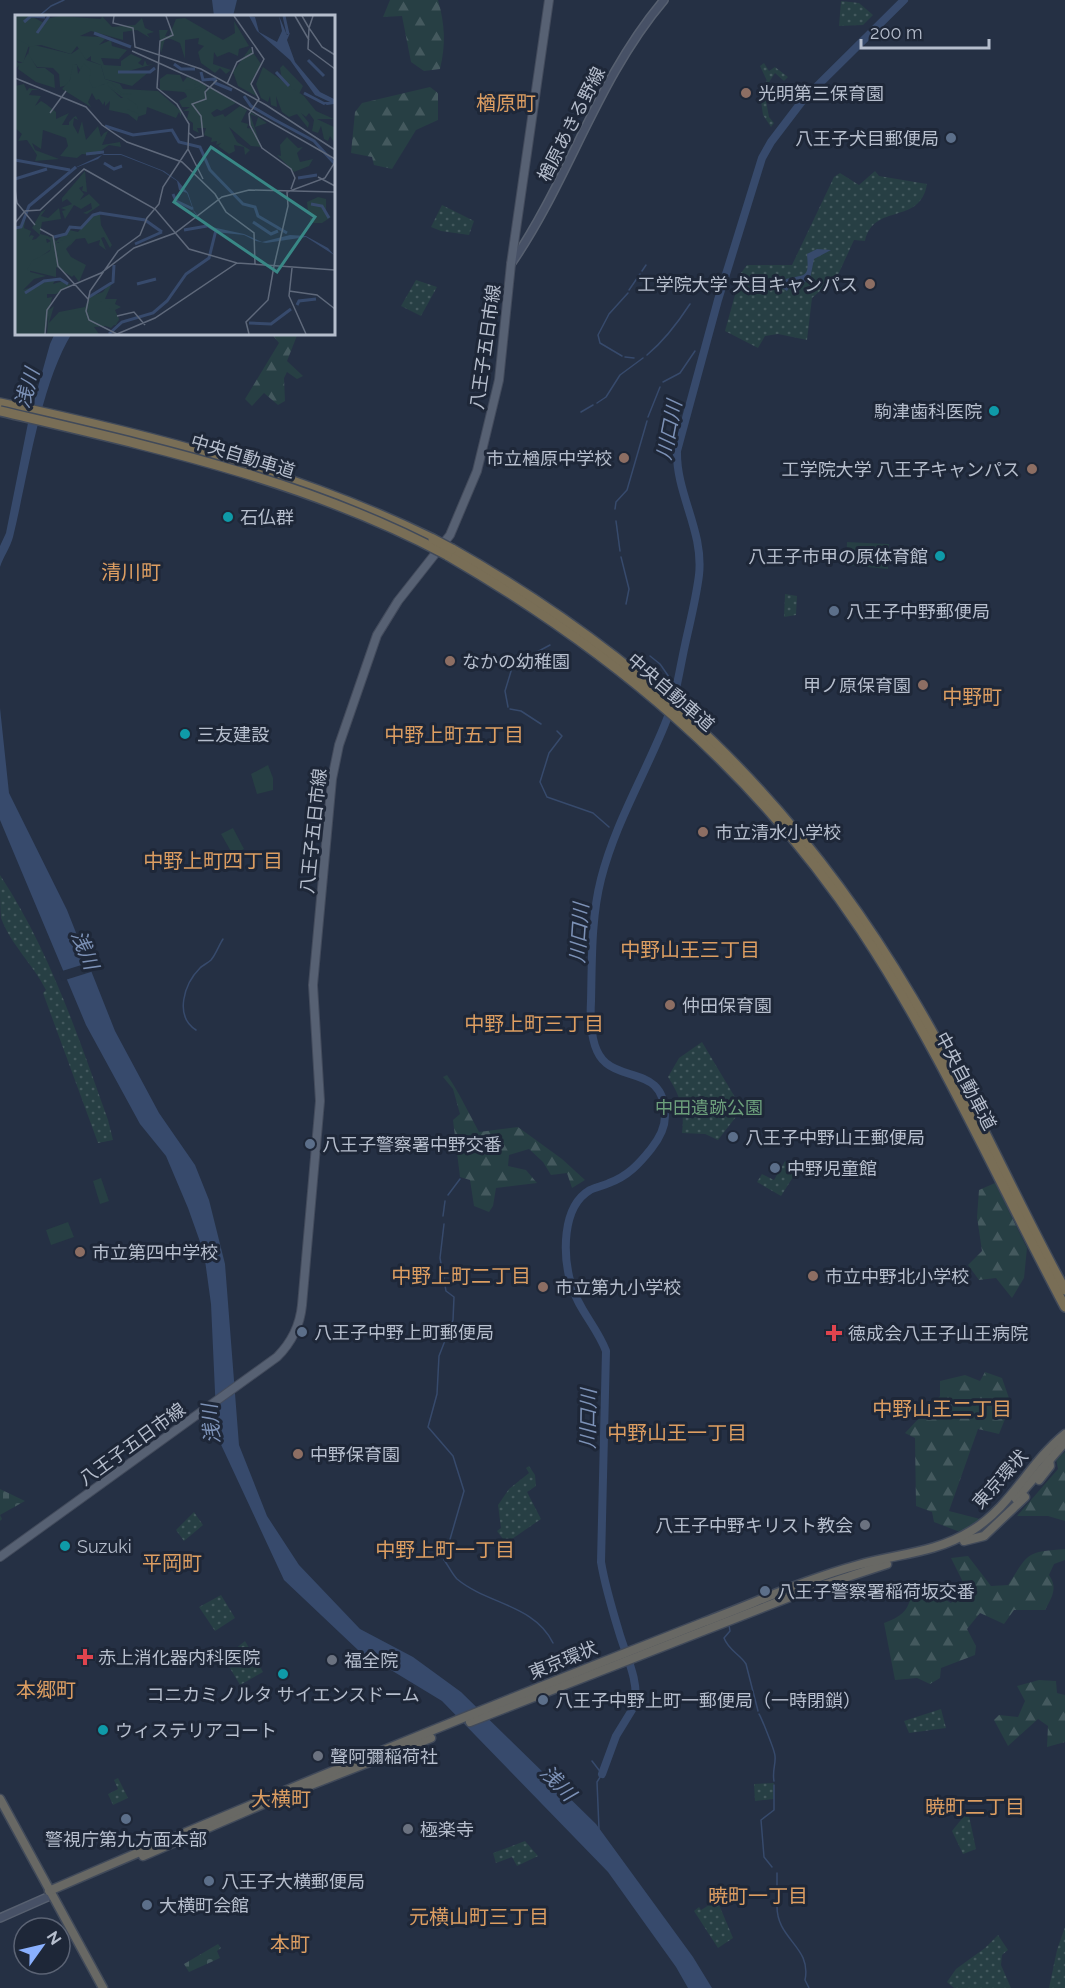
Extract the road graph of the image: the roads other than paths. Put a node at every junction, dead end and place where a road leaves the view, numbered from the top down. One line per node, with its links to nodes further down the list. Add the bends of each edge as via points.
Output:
1 (549, 0): 3 (main road, 八王子五日市線)
2 (663, 0): 3 (main road, 楢原あきる野線, via 631,42 538,223)
3 (511, 264): 14 (main road, 八王子五日市線, via 499,380 473,485 450,535 377,634 339,745 330,796 313,985 320,1101 297,1328 288,1345 256,1372)
4 (0, 403): 6 (highway, 中央自動車道, bridge, via 232,459 334,494 433,539)
5 (0, 411): 6 (highway, 中央自動車道, bridge, via 229,467 357,513)
6 (449, 552): 7 (highway, 中央自動車道, via 524,591 573,624 741,768 867,924)
7 (913, 1007): 8 (highway, 中央自動車道); 9 (highway, 中央自動車道)
8 (1065, 1290)
9 (1065, 1307)
10 (1065, 1434): 12 (highway, 東京環状)
11 (1065, 1442): 12 (highway, 東京環状)
12 (1044, 1464): 13 (highway, 東京環状, via 1000,1516); 13 (highway, via 1011,1512 981,1538); 15 (highway, 東京環状, via 1000,1509 957,1539 932,1549 836,1572)
13 (964, 1541): 15 (highway, 東京環状, via 932,1554 847,1575)
14 (0, 1557)
15 (635, 1652): 17 (highway, 東京環状, via 429,1736 266,1796)
16 (0, 1798): 17 (highway)
17 (51, 1893): 18 (main road); 19 (highway)
18 (0, 1916)
19 (102, 1988)

